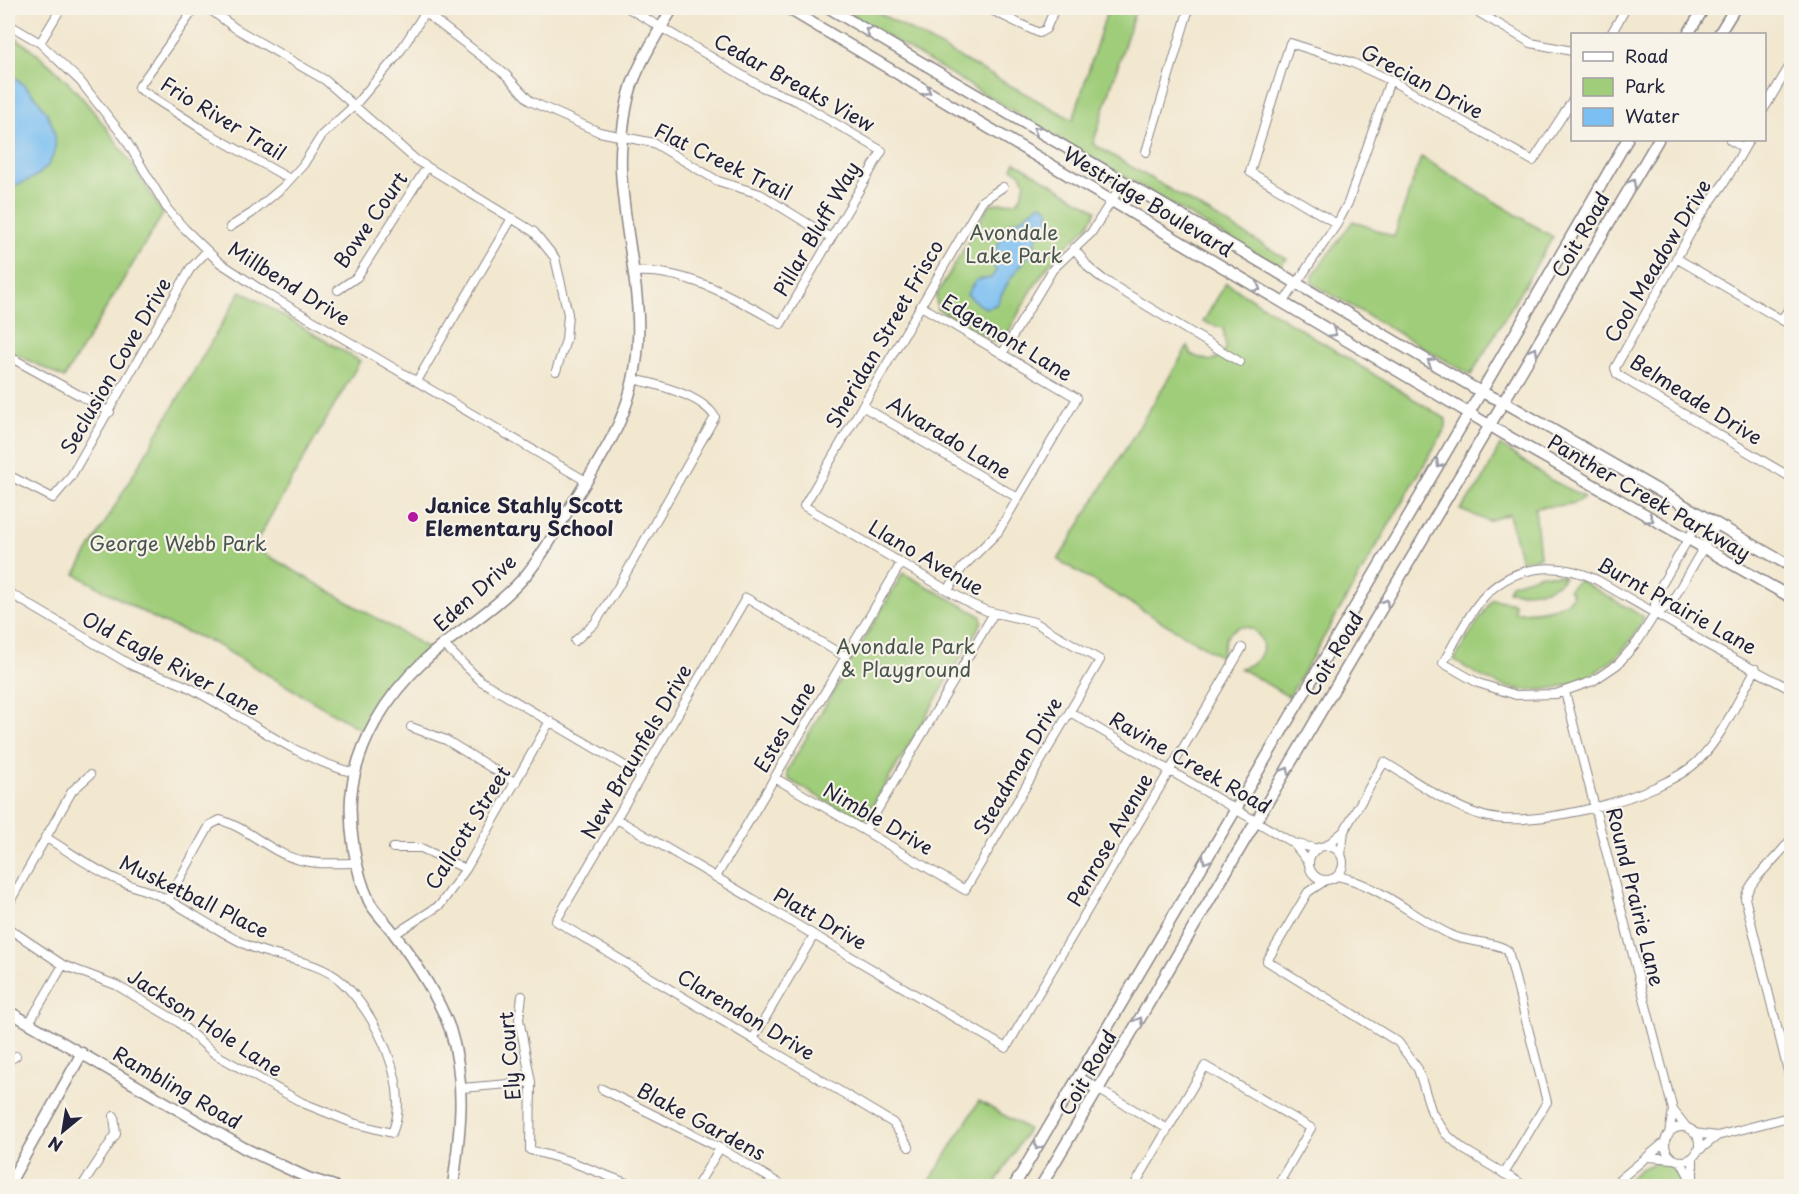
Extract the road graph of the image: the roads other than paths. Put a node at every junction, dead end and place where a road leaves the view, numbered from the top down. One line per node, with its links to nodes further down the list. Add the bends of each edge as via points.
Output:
1 (61, 8): 21 (street)
2 (195, 8): 37 (street, Frio River Trail, via 138,88 208,134)
3 (208, 8): 26 (street, via 325,80)
4 (628, 8): 17 (street, Cedar Breaks View)
5 (673, 8): 17 (main road, Eden Drive)
6 (787, 8): 40 (main road, Westridge Boulevard, one-way to 40)
7 (829, 8): 38 (main road, Westridge Boulevard, one-way to 7)
8 (987, 8): 9 (street, via 1039,33 1047,29)
9 (1055, 8)
10 (1189, 8): 35 (street)
11 (1471, 8): 22 (street, via 1531,43)
12 (1626, 8): 18 (street)
13 (1704, 8): 19 (main road)
14 (1734, 8): 20 (main road)
15 (424, 9): 26 (street, via 397,56); 28 (street, Flat Creek Trail, via 506,75 530,101 599,132)
16 (8, 24): 21 (street, Millbend Drive)
17 (661, 27): 28 (main road, Eden Drive, via 633,80); 34 (street, Cedar Breaks View)
18 (1612, 33)
19 (1689, 33)
20 (1720, 33)
21 (40, 43): 46 (street, Millbend Drive, via 80,81 124,136 168,210)
22 (1571, 51)
23 (1791, 62): 27 (street)
24 (1390, 80): 25 (street, Grecian Drive, via 1533,161); 42 (street, via 1356,183); 42 (street, Grecian Drive, via 1353,63 1290,43 1250,172)
25 (1571, 103)
26 (355, 105): 36 (street); 37 (street, via 322,135)
27 (1766, 106)
28 (623, 135): 44 (street, Flat Creek Trail, via 654,143 718,181 760,194); 48 (main road, Eden Drive, via 621,165)
29 (1626, 141): 63 (main road, Coit Road)
30 (1657, 141): 64 (main road, Coit Road, one-way to 30)
31 (1732, 141): 33 (street)
32 (1748, 141): 33 (street, Cool Meadow Drive)
33 (1744, 148): 47 (street, Cool Meadow Drive)
34 (882, 151): 44 (street, Pillar Bluff Way)
35 (1146, 152)
36 (427, 167): 41 (street); 50 (street, Bowe Court, via 357,277)
37 (290, 179): 43 (street)
38 (1124, 181): 40 (street); 49 (main road, Westridge Boulevard)
39 (1004, 187): 53 (street, Sheridan Street Frisco, via 982,201)
40 (1112, 202): 45 (street, via 1091,233); 51 (main road, Westridge Boulevard, one-way to 51)
41 (512, 218): 60 (street, via 534,232 555,258 568,314 566,340); 62 (street)
42 (1337, 224): 49 (street)
43 (230, 227)
44 (831, 238): 48 (street, Pillar Bluff Way, via 781,324 715,288 649,270)
45 (1074, 248): 56 (street, via 1049,275); 58 (street, via 1104,280)
46 (207, 250): 62 (street, Millbend Drive, via 266,293); 66 (street, Seclusion Cove Drive, via 190,269)
47 (1676, 258): 54 (street); 59 (street, Cool Meadow Drive)
48 (634, 272): 61 (main road, Eden Drive, via 640,339)
49 (1295, 282): 51 (street); 63 (main road, Westridge Boulevard, one-way to 49)
50 (338, 290)
51 (1283, 303): 67 (main road, Westridge Boulevard, one-way to 67)
52 (1791, 304): 54 (street)
53 (921, 306): 56 (street, Edgemont Lane); 65 (street, Sheridan Street Frisco)
54 (1782, 319): 55 (street)
55 (1791, 326)
56 (1002, 354): 72 (street, Edgemont Lane, via 1077,398)
57 (8, 356): 66 (street)
58 (1240, 362)
59 (1615, 368): 70 (street, Belmeade Drive, via 1623,378)
60 (556, 371)
61 (633, 379): 71 (main road, Eden Drive, via 618,427); 85 (street, via 677,392 702,404 715,417 617,588 594,623)
62 (417, 381): 71 (street, Millbend Drive)
63 (1481, 392): 64 (main road, Westridge Boulevard); 67 (main road, Coit Road)
64 (1504, 402): 68 (main road, Coit Road); 74 (main road, Panther Creek Parkway)
65 (862, 406): 72 (street, Alvarado Lane); 73 (street, Sheridan Street Frisco)
66 (110, 412): 69 (street, Seclusion Cove Drive, via 70,478 53,498)
67 (1469, 413): 68 (main road, Westridge Boulevard); 103 (main road, Coit Road, one-way to 103)
68 (1491, 426): 76 (main road, Panther Creek Parkway, one-way to 76); 105 (main road, Coit Road, one-way to 68)
69 (8, 475)
70 (1791, 478)
71 (586, 481): 86 (main road, Eden Drive, via 526,575)
72 (1018, 498): 80 (street, via 994,538 966,564)
73 (804, 506): 78 (street, Llano Avenue)
74 (1701, 517): 75 (main road, Panther Creek Parkway); 76 (street)
75 (1716, 526): 77 (street); 79 (main road, Panther Creek Parkway)
76 (1687, 541): 77 (main road, Panther Creek Parkway); 84 (street, via 1655,596)
77 (1703, 549): 82 (main road, Panther Creek Parkway); 84 (street, via 1670,606)
78 (901, 563): 80 (street, Llano Avenue); 88 (street, Estes Lane)
79 (1791, 567)
80 (948, 590): 83 (street, Llano Avenue)
81 (8, 592): 97 (street, Old Eagle River Lane, via 129,664 188,686 283,743 320,762)
82 (1791, 598)
83 (994, 613): 89 (street, Llano Avenue, via 1039,624); 106 (street)
84 (1655, 614): 90 (street, Burnt Prairie Lane); 92 (street, via 1618,664 1593,681); 92 (street, Burnt Prairie Lane, via 1581,572 1554,567 1528,570 1503,580 1483,597 1443,663 1478,683 1506,693 1536,696)
85 (575, 641)
86 (444, 645): 94 (street, via 482,681); 97 (main road, Eden Drive, via 407,678 376,718)
87 (1242, 648): 96 (street, Penrose Avenue)
88 (846, 657): 99 (street, New Braunfels Drive, via 746,598); 100 (street, Estes Lane)
89 (1100, 660): 93 (street, Steadman Drive)
90 (1756, 669): 91 (street, Burnt Prairie Lane); 102 (street, via 1711,745 1689,769 1652,790)
91 (1791, 690)
92 (1565, 692): 102 (street, Round Prairie Lane)
93 (1070, 712): 96 (street, Ravine Creek Road); 121 (street, Steadman Drive)
94 (550, 722): 99 (street); 101 (street, Callcott Street)
95 (411, 727): 101 (street, via 446,740)
96 (1169, 770): 103 (street, Ravine Creek Road); 134 (street, Penrose Avenue)
97 (355, 773): 114 (main road, Eden Drive, via 351,798)
98 (90, 775): 108 (street, via 72,791)
99 (642, 776): 104 (street, New Braunfels Drive)
100 (775, 778): 106 (street, Nimble Drive); 118 (street, Estes Lane)
101 (516, 783): 116 (street, Callcott Street)
102 (1595, 806): 107 (street, via 1534,820 1493,819 1463,808 1384,762); 144 (street, Round Prairie Lane)
103 (1236, 809): 105 (street, Ravine Creek Road); 138 (main road, Coit Road, one-way to 138)
104 (616, 819): 118 (street, Platt Drive); 125 (street, New Braunfels Drive)
105 (1256, 821): 110 (street, Ravine Creek Road); 143 (main road, Coit Road, one-way to 105)
106 (865, 831): 121 (street, Nimble Drive)
107 (1344, 831): 111 (street); 113 (street)
108 (45, 837): 123 (street, Musketball Place, via 120,882); 124 (street)
109 (1791, 837): 140 (street, via 1745,894)
110 (1293, 843): 111 (street, Ravine Creek Road); 115 (street, Ravine Creek Road)
111 (1322, 847): 113 (street, via 1335,849); 115 (street, via 1311,855)
112 (393, 848): 116 (street, via 421,848)
113 (1342, 858): 117 (street); 120 (street)
114 (356, 863): 123 (street, via 298,860 220,820 210,825); 127 (main road, Eden Drive, via 370,903)
115 (1310, 867): 119 (street, via 1317,878); 122 (street)
116 (466, 869): 127 (street, Callcott Street, via 440,905)
117 (1337, 876): 119 (street); 120 (street)
118 (716, 877): 128 (street, Platt Drive)
119 (1326, 880): 122 (street)
120 (1356, 881): 157 (street, via 1457,938 1504,947 1509,954 1547,1102)
121 (965, 890)
122 (1308, 892): 157 (street, via 1267,961 1398,1042 1418,1069 1429,1106 1441,1128 1463,1149)
123 (168, 900): 149 (street, Musketball Place, via 251,947 324,969 342,982 385,1042 397,1106 398,1121)
124 (8, 905)
125 (556, 921): 133 (street, Clarendon Drive)
126 (8, 928): 129 (street, Jackson Hole Lane)
127 (395, 934): 141 (main road, Eden Drive, via 449,1027)
128 (814, 935): 133 (street); 134 (street, Platt Drive)
129 (63, 965): 132 (street); 149 (street, Jackson Hole Lane, via 116,985 183,1025 221,1058 303,1103)
130 (522, 996): 139 (street, Ely Court, via 519,1019)
131 (8, 1011): 132 (main road, Rambling Road)
132 (29, 1023): 135 (main road, Rambling Road)
133 (753, 1039): 152 (street, Clarendon Drive, via 894,1123)
134 (1006, 1048)
135 (82, 1053): 158 (main road, Rambling Road); 161 (main road)
136 (16, 1056): 137 (street)
137 (8, 1061)
138 (1079, 1078): 143 (main road); 168 (main road, Coit Road, one-way to 168)
139 (531, 1082): 141 (street); 165 (street, Ely Court, via 530,1150)
140 (1791, 1087)
141 (462, 1088): 164 (main road, Eden Drive)
142 (602, 1089): 153 (street, Blake Gardens)
143 (1099, 1090): 147 (street); 169 (main road, Coit Road)
144 (1673, 1110): 148 (street, Round Prairie Lane); 151 (street, Round Prairie Lane)
145 (114, 1116): 162 (street, via 117,1134)
146 (1791, 1116): 150 (street)
147 (1168, 1129): 159 (street, via 1205,1066 1311,1128); 170 (street)
148 (1690, 1130): 150 (street); 151 (street, via 1678,1128); 154 (street, via 1698,1140)
149 (392, 1134)
150 (1717, 1136): 154 (street)
151 (1667, 1138): 155 (street); 156 (street, via 1667,1152)
152 (909, 1147)
153 (720, 1148): 166 (street); 167 (street, Blake Gardens)
154 (1696, 1154): 156 (street); 160 (street)
155 (1648, 1157): 156 (street); 173 (street)
156 (1677, 1160): 160 (street)
157 (1504, 1174): 172 (street)
158 (306, 1182): 163 (main road, Rambling Road)
159 (1278, 1184): 171 (street)
160 (1693, 1185)
161 (8, 1186)
162 (82, 1186)
163 (334, 1186)
164 (453, 1186)
165 (634, 1186)
166 (697, 1186)
167 (783, 1186)
168 (1014, 1186)
169 (1041, 1186)
170 (1134, 1186)
171 (1290, 1186)
172 (1525, 1186)
173 (1612, 1186)

